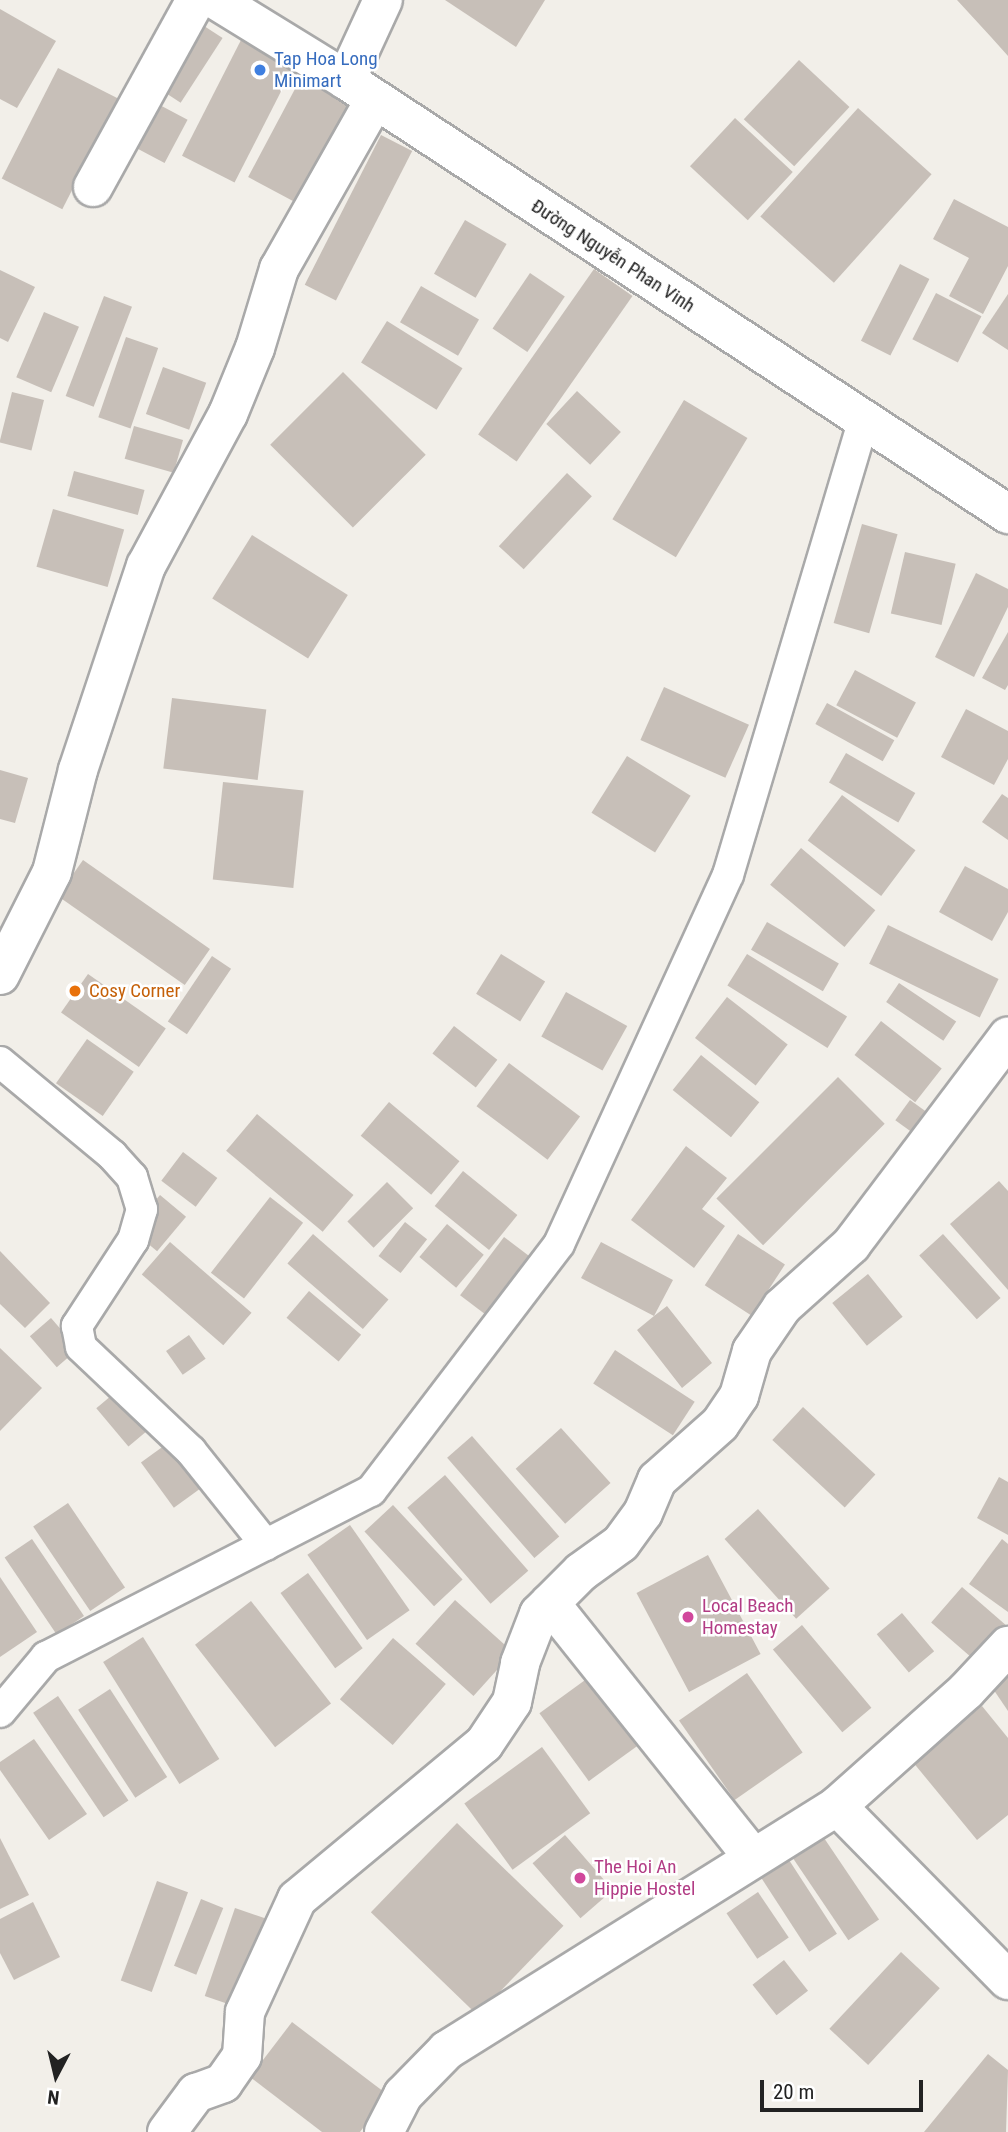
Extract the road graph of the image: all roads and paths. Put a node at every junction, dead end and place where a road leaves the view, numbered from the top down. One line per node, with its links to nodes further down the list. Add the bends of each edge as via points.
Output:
1 (196, 0): 5 (street)
2 (216, 0): 4 (street, Đường Nguyễn Phan Vinh)
3 (383, 0): 4 (street)
4 (360, 90): 6 (street, Đường Nguyễn Phan Vinh); 8 (street, via 279,269 255,348 228,414 146,566 78,770 52,872)
5 (93, 187)
6 (864, 420): 7 (street, Đường Nguyễn Phan Vinh); 11 (lane, via 728,876 559,1244 371,1491)
7 (1008, 514)
8 (0, 975)
9 (1008, 1037): 12 (street, via 851,1245 782,1307 752,1351 739,1396 720,1424 657,1480 643,1513 621,1543 580,1572)
10 (0, 1062): 11 (lane, via 112,1154 132,1177 142,1209 133,1241 77,1326 81,1347 191,1451)
11 (266, 1545): 14 (lane, via 46,1657)
12 (551, 1603): 16 (street); 18 (street, via 540,1614 520,1663 512,1702 484,1744 297,1899 245,2012 242,2056 223,2083 196,2093)
13 (1008, 1646): 15 (street, via 966,1691)
14 (0, 1712)
15 (837, 1806): 16 (street); 17 (street)
16 (752, 1856): 19 (street, via 447,2050 403,2095)
17 (1008, 1980)
18 (167, 2132)
19 (384, 2132)

